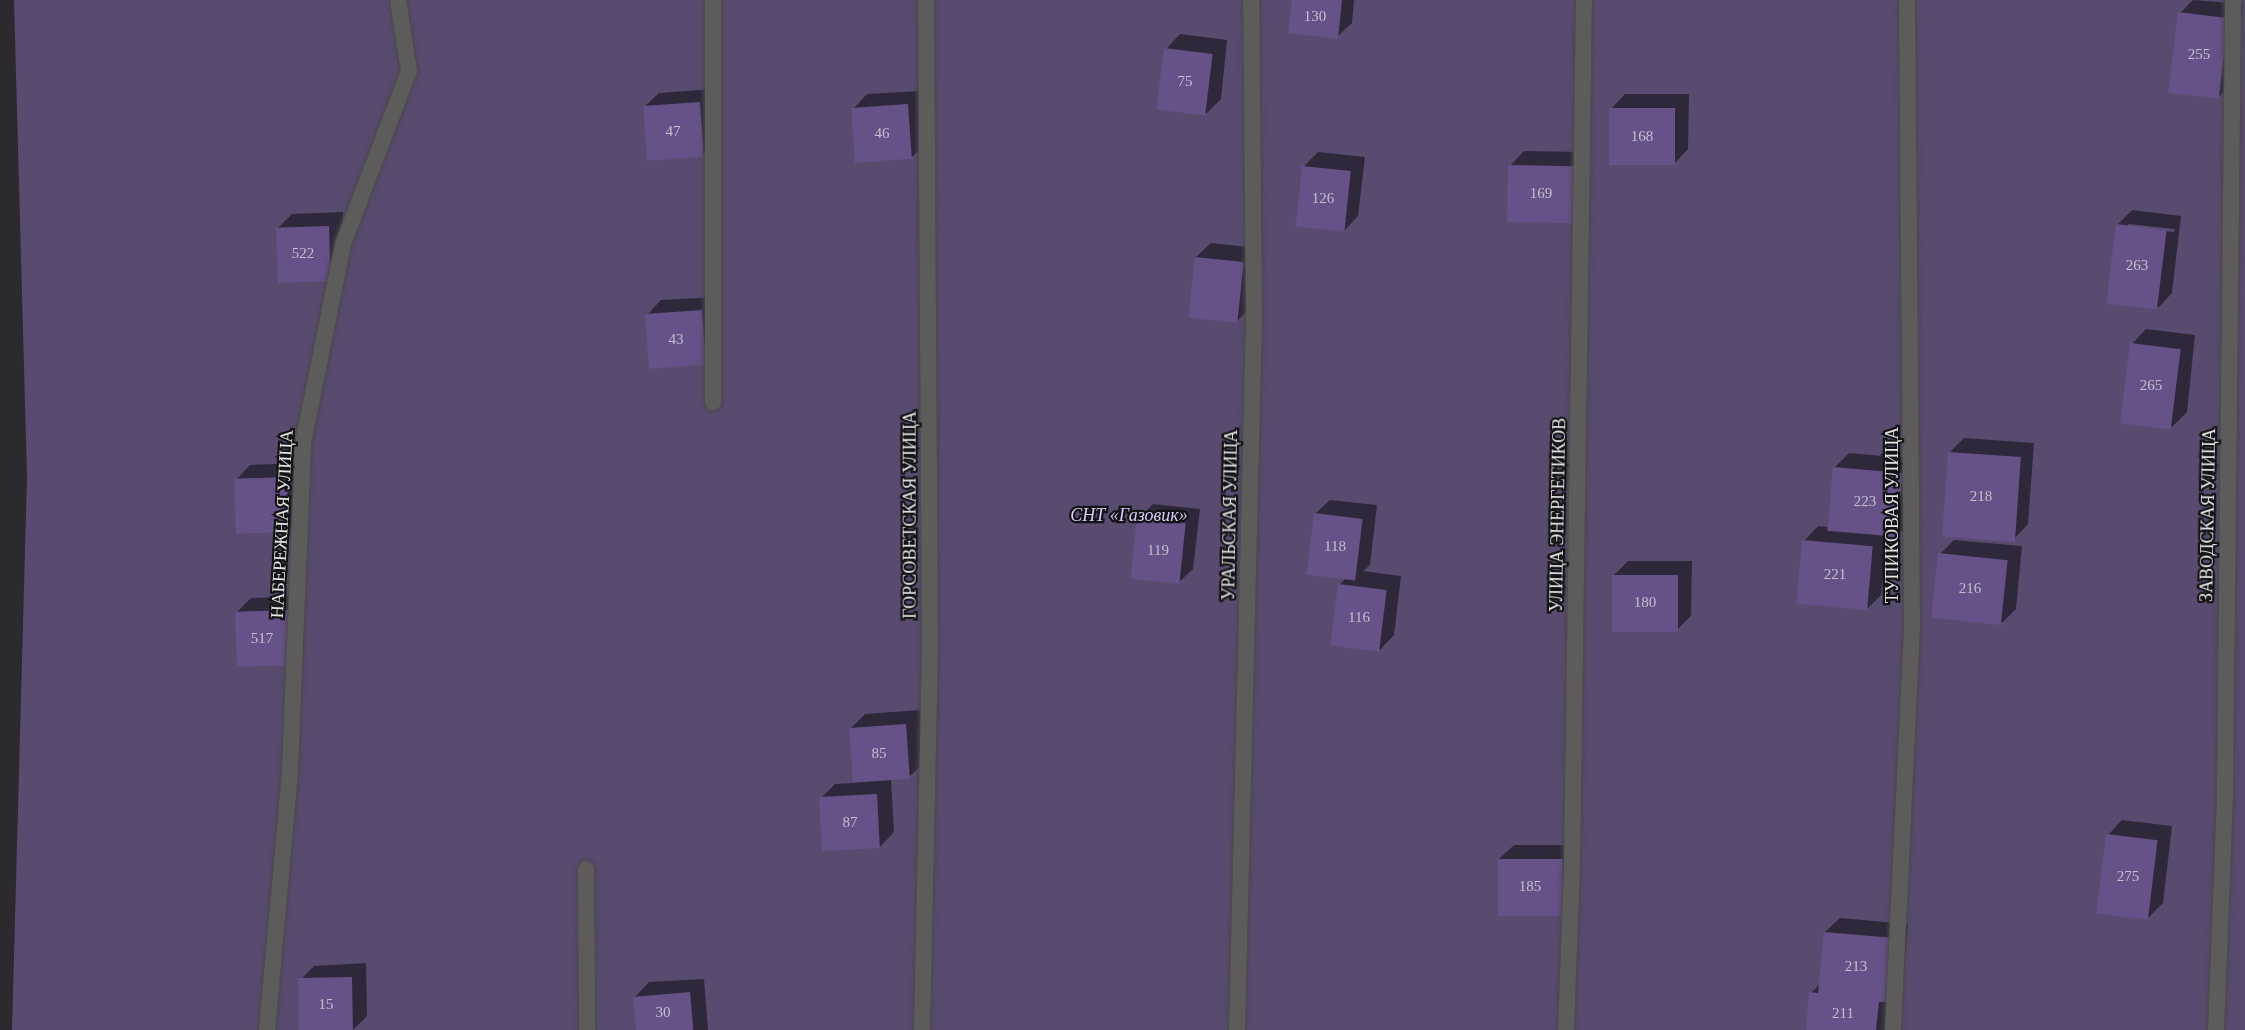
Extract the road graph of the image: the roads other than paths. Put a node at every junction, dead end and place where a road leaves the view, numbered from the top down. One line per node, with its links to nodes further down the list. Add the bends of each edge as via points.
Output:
1 (398, 0): 10 (lane, НАБЕРЕЖНАЯ УЛИЦА, via 410,71 343,244 303,443 290,770)
2 (713, 0): 8 (lane)
3 (926, 0): 12 (lane, ГОРСОВЕТСКАЯ УЛИЦА, via 930,643)
4 (1251, 0): 13 (lane, УРАЛЬСКАЯ УЛИЦА, via 1254,317)
5 (1584, 0): 14 (lane, УЛИЦА ЭНЕРГЕТИКОВ, via 1572,866)
6 (1907, 0): 15 (lane, ТУПИКОВАЯ УЛИЦА, via 1912,624)
7 (2233, 0): 16 (lane, ЗАВОДСКАЯ УЛИЦА, via 2224,794)
8 (713, 402)
9 (586, 868): 11 (lane)
10 (267, 1030)
11 (587, 1030)
12 (922, 1030)
13 (1237, 1030)
14 (1566, 1030)
15 (1893, 1030)
16 (2216, 1030)

